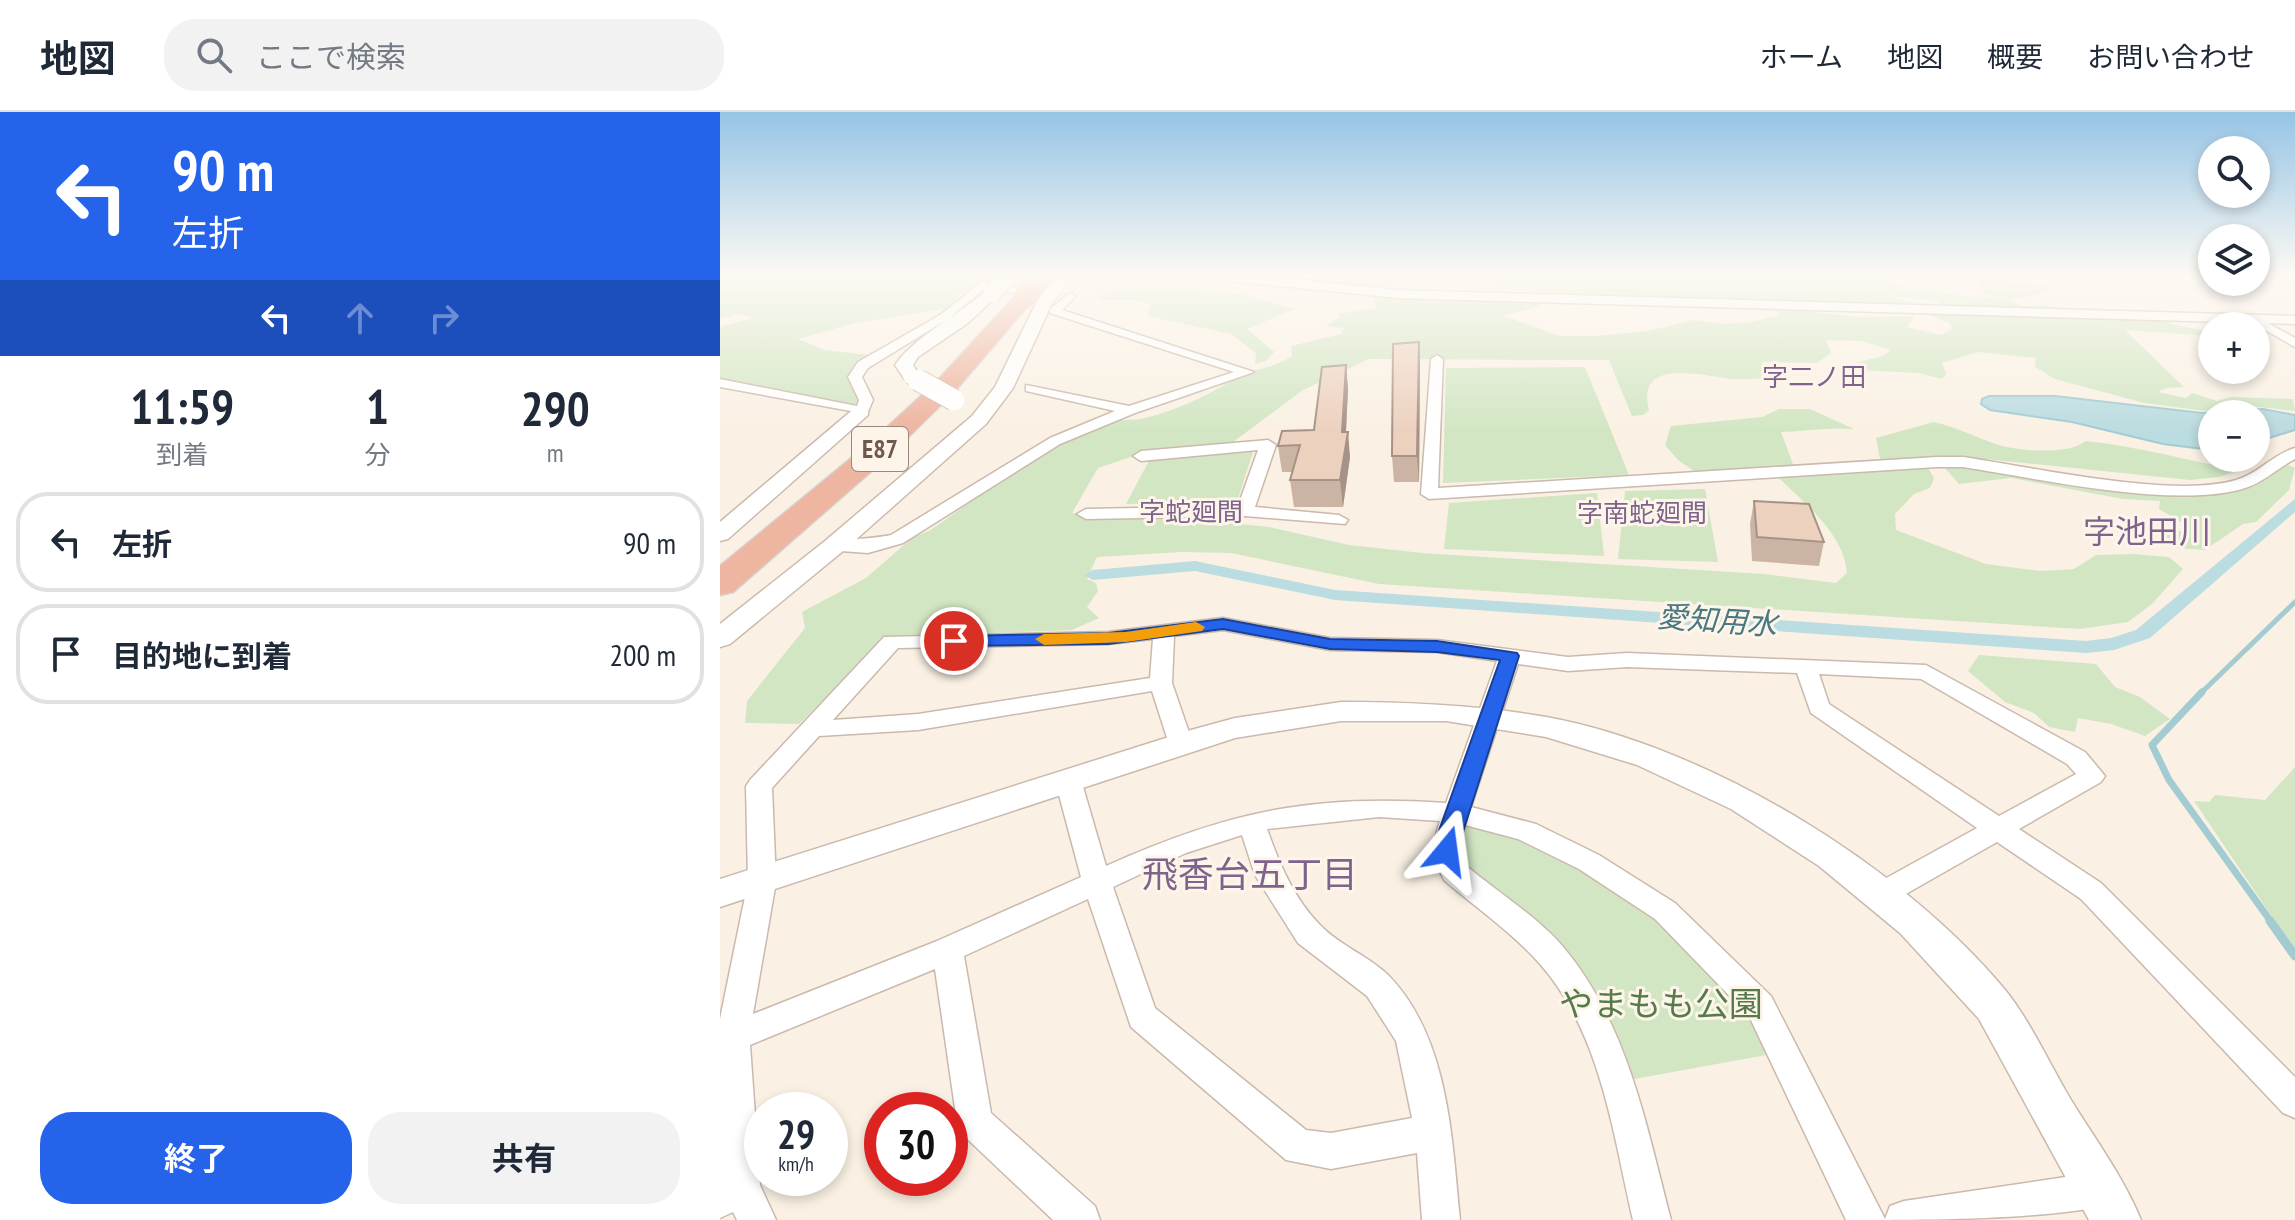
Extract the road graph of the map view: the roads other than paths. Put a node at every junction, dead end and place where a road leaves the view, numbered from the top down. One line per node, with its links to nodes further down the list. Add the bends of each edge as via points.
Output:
1 (926, 328): 15 (street, via 863,365 855,377 866,400)
2 (950, 328): 13 (main road, bridge, via 911,354 904,365 911,376)
3 (982, 328): 24 (highway, E87, via 871,435)
4 (991, 328): 25 (highway, E87, via 945,387)
5 (1015, 328): 11 (main road)
6 (1107, 328): 14 (street, via 1247,372)
7 (2270, 329): 8 (street)
8 (2295, 343)
9 (1437, 359): 17 (street, via 1429,494 1950,462 2210,489 2243,484)
10 (720, 383): 15 (street)
11 (1004, 388): 13 (main road, via 985,399); 16 (main road)
12 (1031, 388): 14 (street)
13 (954, 400): 16 (main road, via 962,421)
14 (1130, 410): 23 (street, via 1055,441 897,539 868,547)
15 (862, 411): 22 (street)
16 (947, 448): 23 (main road)
17 (2295, 453)
18 (1141, 456): 19 (street, via 1268,445)
19 (1245, 511): 20 (street); 21 (street)
20 (1086, 514)
21 (1339, 520)
22 (720, 534)
23 (834, 546): 27 (main road)
24 (720, 560)
25 (720, 584)
26 (1164, 632): 28 (street, via 1228,624 1330,644 1437,646); 30 (street); 32 (street, via 892,642)
27 (720, 638)
28 (1510, 656): 29 (street, via 1568,664 1627,660); 31 (street)
29 (1806, 668): 37 (street, via 1819,708); 37 (street, via 1926,672 2076,758 2092,776)
30 (1161, 683): 32 (street, via 918,722); 33 (street)
31 (1489, 716): 33 (street, via 1342,711 1235,728); 35 (street); 41 (street, via 1610,742 1700,777 1777,818)
32 (811, 729): 38 (street, via 759,786)
33 (1181, 744): 34 (street)
34 (1068, 780): 38 (street); 39 (street)
35 (1457, 813): 36 (street, via 1379,808); 50 (street, via 1447,851 1454,872 1551,955 1588,1007 1618,1082); 51 (street, via 1526,831 1589,862 1665,911 1760,1006)
36 (1251, 822): 39 (street, via 1176,846); 45 (street, via 1269,875 1309,934 1378,986 1412,1036)
37 (1998, 829): 41 (street); 44 (street, via 2091,891)
38 (762, 882): 40 (street); 43 (street)
39 (1097, 883): 42 (street); 45 (street, via 1142,1017 1299,1147 1331,1151)
40 (720, 893)
41 (1880, 895): 47 (street, via 1990,1002)
42 (948, 950): 43 (street); 48 (street, via 975,1122)
43 (727, 1039): 46 (street)
44 (2295, 1101)
45 (1433, 1132): 49 (street)
46 (739, 1202)
47 (2108, 1205): 52 (street)
48 (1081, 1220)
49 (1441, 1220)
50 (1652, 1220)
51 (1866, 1220)
52 (1904, 1220)

